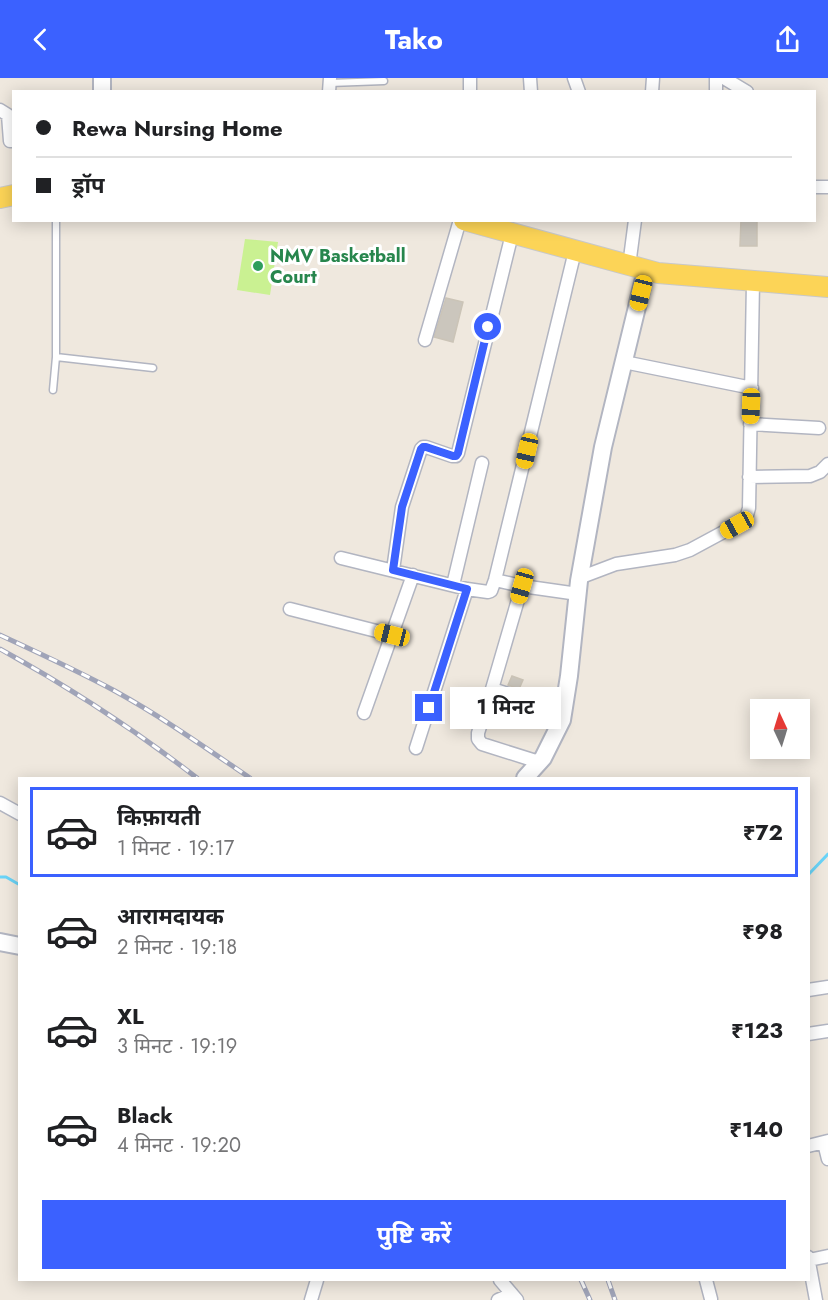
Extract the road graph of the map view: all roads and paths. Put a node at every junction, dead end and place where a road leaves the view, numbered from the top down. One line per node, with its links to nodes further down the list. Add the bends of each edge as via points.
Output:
1 (724, 78): 4 (street)
2 (384, 81): 3 (lane)
3 (330, 84)
4 (744, 90)
5 (0, 110): 6 (street, via 8,115)
6 (12, 141)
7 (56, 222): 17 (lane)
8 (461, 222): 16 (street)
9 (473, 222): 11 (main road)
10 (635, 222): 13 (street)
11 (520, 231): 12 (main road); 28 (street, via 458,453 453,456 426,447 421,449 402,507)
12 (575, 251): 13 (main road); 30 (street)
13 (638, 268): 14 (main road); 18 (street)
14 (753, 282): 15 (main road); 20 (street)
15 (828, 288)
16 (425, 340)
17 (56, 357): 19 (lane); 21 (lane)
18 (624, 362): 20 (street); 33 (street, via 603,447)
19 (153, 368)
20 (752, 388): 22 (street)
21 (53, 390)
22 (750, 424): 23 (street); 26 (street)
23 (819, 428)
24 (482, 463): 31 (street)
25 (828, 465): 26 (street, via 810,476)
26 (749, 477): 33 (street, via 749,508 737,525 675,555 616,564)
27 (341, 558): 28 (street)
28 (393, 570): 29 (street)
29 (414, 575): 31 (street); 36 (street)
30 (495, 580): 32 (street); 34 (street, via 488,592)
31 (453, 585): 34 (street)
32 (522, 586): 33 (street); 37 (street)
33 (578, 586): 38 (street)
34 (467, 589): 40 (street)
35 (290, 609): 36 (street)
36 (392, 635): 39 (street)
37 (492, 689): 38 (street); 41 (street, via 478,740)
38 (563, 711): 41 (street)
39 (364, 713)
40 (416, 748)
41 (539, 762): 42 (street)
42 (526, 777)
43 (0, 803): 44 (street)
44 (18, 813)
45 (0, 942): 46 (street)
46 (18, 946)
47 (828, 987): 48 (street)
48 (810, 990)
49 (828, 1031): 50 (street)
50 (810, 1034)
51 (826, 1142): 52 (street); 53 (street)
52 (810, 1146)
53 (828, 1159)
54 (828, 1256): 55 (street)
55 (810, 1259)
56 (810, 1265): 64 (street)
57 (316, 1281): 62 (street)
58 (501, 1281): 60 (street)
59 (706, 1281): 61 (street)
60 (515, 1297): 63 (street)
61 (711, 1299)
62 (311, 1300)
63 (498, 1300)
64 (816, 1300)

